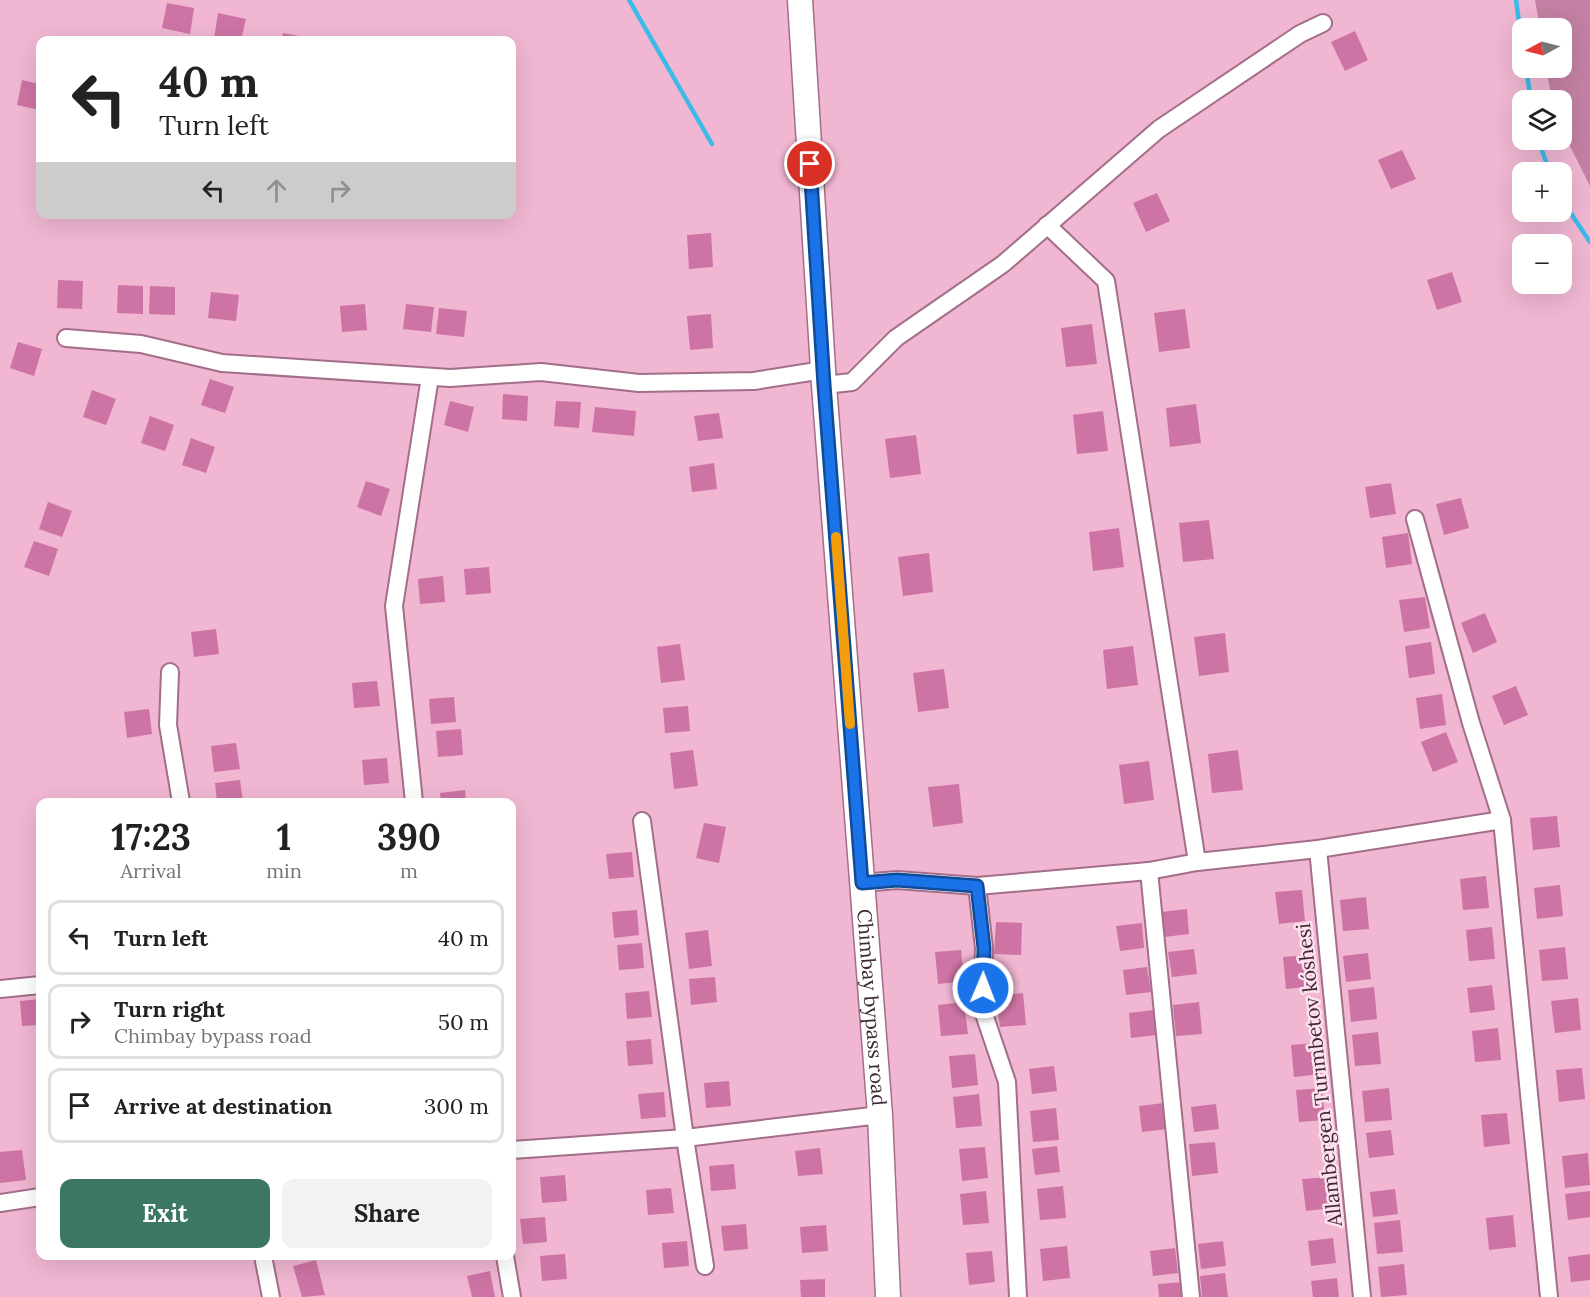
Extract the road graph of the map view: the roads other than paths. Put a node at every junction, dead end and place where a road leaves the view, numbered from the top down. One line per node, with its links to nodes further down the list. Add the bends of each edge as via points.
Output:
1 (800, 0): 6 (main road, Chimbay bypass road)
2 (1323, 23): 3 (street, via 1300,34 1159,129)
3 (1047, 225): 6 (street, via 1003,264 896,338 852,382); 14 (street, via 1106,280)
4 (66, 338): 5 (street, via 141,344 222,363)
5 (430, 377): 6 (street, via 541,372 639,383); 10 (street, via 394,606)
6 (824, 378): 16 (main road, Chimbay bypass road)
7 (1415, 519): 11 (street)
8 (170, 672): 9 (street, via 168,725)
9 (180, 798)
10 (414, 798)
11 (1502, 820): 13 (street); 34 (street)
12 (642, 821): 21 (street)
13 (1318, 849): 14 (street); 33 (street, Allambergen Turımbetov kóshesi)
14 (1197, 862): 15 (street)
15 (1149, 872): 17 (street); 32 (street)
16 (862, 883): 17 (street, via 897,880); 20 (main road, Chimbay bypass road)
17 (977, 886): 31 (street, via 984,948 982,1008 1006,1082)
18 (36, 985): 19 (street)
19 (0, 989)
20 (880, 1115): 21 (street); 30 (main road, Chimbay bypass road)
21 (685, 1138): 22 (street); 27 (street)
22 (516, 1150)
23 (36, 1198): 24 (street)
24 (0, 1203)
25 (264, 1260): 28 (street)
26 (506, 1260): 29 (street)
27 (705, 1266)
28 (270, 1297)
29 (512, 1297)
30 (888, 1297)
31 (1018, 1297)
32 (1191, 1297)
33 (1362, 1297)
34 (1549, 1297)

